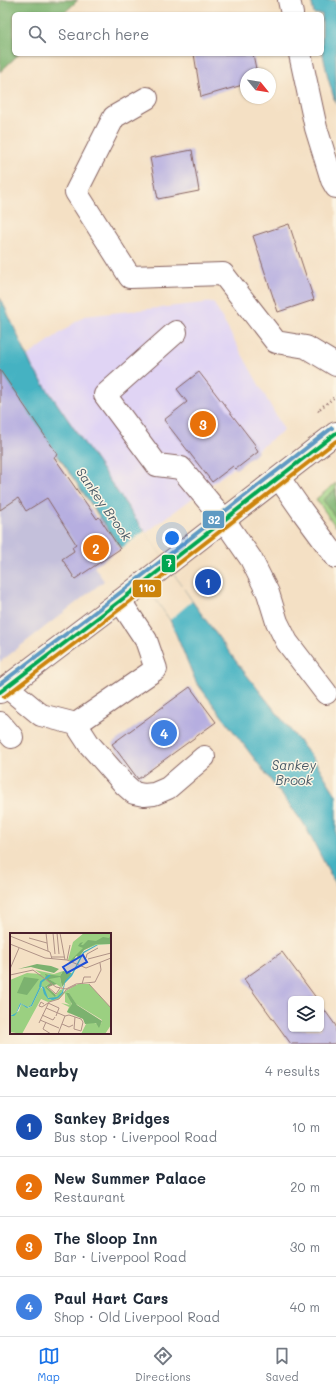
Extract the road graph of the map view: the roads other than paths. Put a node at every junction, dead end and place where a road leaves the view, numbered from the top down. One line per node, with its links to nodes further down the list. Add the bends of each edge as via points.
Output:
1 (289, 0): 2 (street)
2 (292, 12)
3 (300, 56): 5 (street, via 316,128)
4 (147, 98): 7 (street, via 114,117 76,192 130,276 223,274 276,342 306,346)
5 (336, 187)
6 (176, 332): 10 (street, via 105,395 157,465 181,468)
7 (336, 365)
8 (336, 433): 9 (street)
9 (279, 478): 10 (street); 11 (street)
10 (224, 520): 12 (street); 14 (street, via 251,559 268,593 277,622 287,642)
11 (336, 557)
12 (120, 602): 13 (street); 15 (street, via 146,640 156,669)
13 (3, 689): 15 (street, via 41,715)
14 (326, 693)
15 (76, 724): 16 (street, via 89,744 134,793 154,794 168,788)
16 (204, 757)

